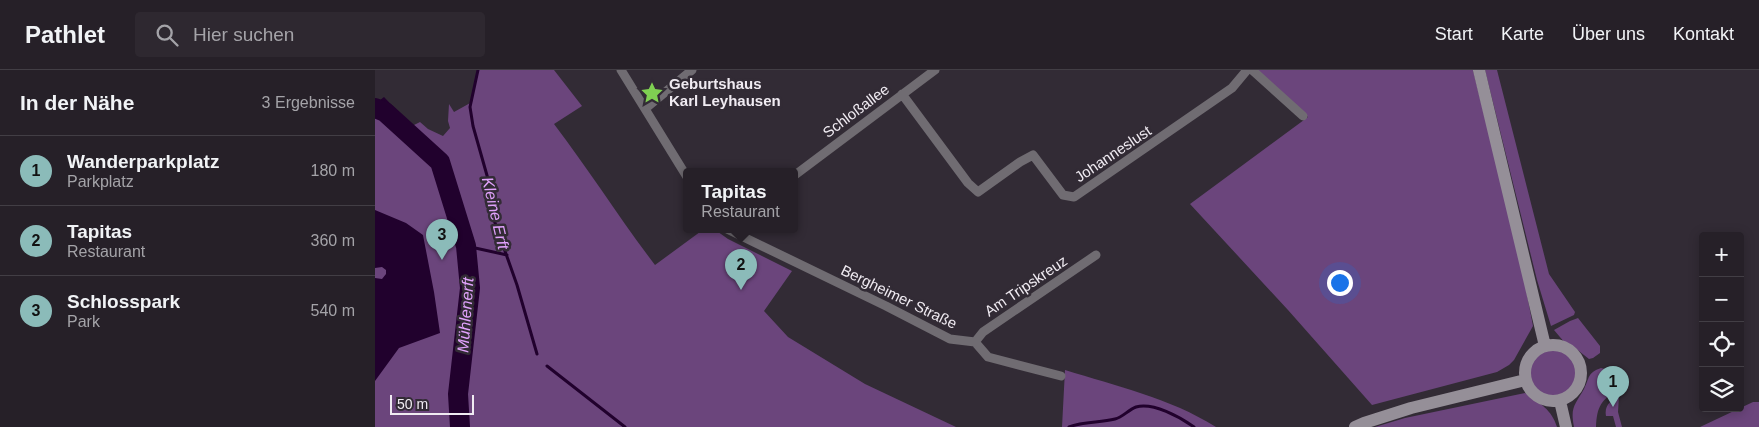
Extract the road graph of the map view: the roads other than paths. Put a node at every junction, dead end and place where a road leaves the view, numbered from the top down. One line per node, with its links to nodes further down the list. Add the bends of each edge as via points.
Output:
1 (621, 70): 8 (street)
2 (692, 70): 8 (street)
3 (935, 70): 7 (street, Schloßallee)
4 (1247, 70): 7 (street, Johanneslust, via 1232,88 1074,197 1063,195 1033,155 979,192 968,183)
5 (1252, 70): 9 (street)
6 (1479, 70): 15 (main road)
7 (902, 94): 11 (street, Schloßallee)
8 (646, 108): 10 (street)
9 (1303, 116)
10 (683, 170)
11 (798, 173)
12 (735, 233): 14 (street, Bergheimer Straße, via 950,339)
13 (1096, 255): 14 (street, Am Tripskreuz, via 983,332)
14 (975, 342): 16 (street, via 989,357)
15 (1545, 346): 17 (main road, via 1530,357); 18 (main road, via 1565,348 1573,354 1581,370 1575,391)
16 (1061, 376)
17 (1525, 380): 18 (main road, via 1536,396 1547,401); 19 (main road, via 1411,408)
18 (1560, 401): 20 (main road)
19 (1355, 427)
20 (1566, 427)

